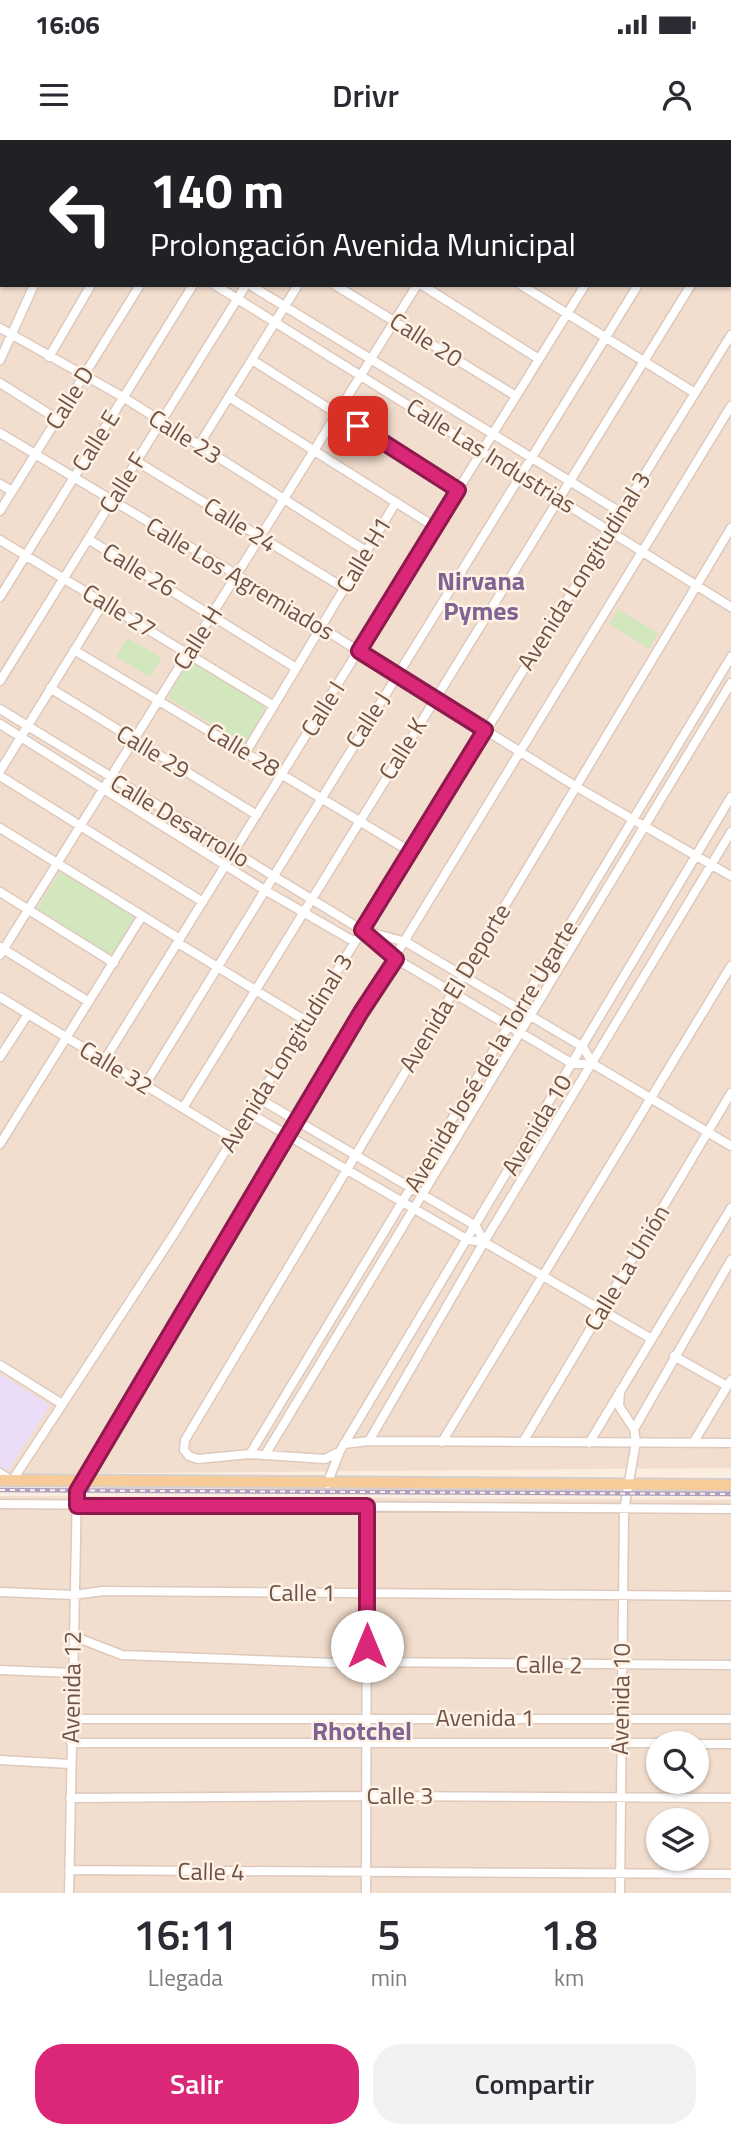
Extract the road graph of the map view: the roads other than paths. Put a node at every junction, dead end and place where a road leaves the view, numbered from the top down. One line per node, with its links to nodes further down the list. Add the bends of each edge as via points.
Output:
1 (33, 287): 22 (street)
2 (90, 287): 25 (street)
3 (139, 287): 31 (street, Calle D)
4 (192, 287): 36 (street, Calle E)
5 (218, 287): 16 (street, Calle Las Industrias)
6 (246, 287): 16 (street, Calle F)
7 (251, 287): 17 (street, Calle Las Industrias)
8 (297, 287): 17 (street)
9 (338, 287): 20 (street, Calle 20)
10 (419, 287): 20 (street, Calle H)
11 (423, 287): 26 (street)
12 (524, 287): 18 (street)
13 (584, 287): 18 (street, Calle I)
14 (637, 287): 24 (street, Calle J)
15 (690, 287): 27 (street, Calle K)
16 (237, 298): 19 (street, Calle Las Industrias); 41 (street, Calle F)
17 (285, 307): 19 (street); 30 (street, Calle Las Industrias)
18 (568, 313): 24 (street); 26 (street, Calle I)
19 (276, 321): 29 (street); 32 (street, Calle Las Industrias)
20 (396, 321): 30 (street, Calle H); 35 (street, Calle 20)
21 (0, 328): 22 (street, Calle 23)
22 (12, 335): 25 (street, Calle 23); 28 (street)
23 (731, 335): 34 (street, Avenida Longitudinal 3)
24 (607, 337): 27 (street); 48 (street, Calle J)
25 (49, 357): 31 (street, Calle 23)
26 (539, 359): 35 (street, Calle I)
27 (645, 359): 34 (street); 52 (street, Calle K)
28 (0, 360)
29 (252, 360): 37 (street); 39 (street)
30 (371, 360): 32 (street, Calle H); 43 (street, Calle Las Industrias)
31 (84, 374): 36 (street, Calle 23); 40 (street, Calle D)
32 (362, 375): 39 (street, Calle H); 45 (street, Calle Las Industrias)
33 (0, 383): 40 (street)
34 (695, 393): 61 (street, Avenida Longitudinal 3)
35 (516, 396): 43 (street, Calle I)
36 (123, 397): 41 (street, Calle 23); 51 (street, Calle E)
37 (229, 397): 44 (street); 46 (street)
38 (731, 406): 69 (street)
39 (338, 413): 46 (street, Calle H); 54 (street)
40 (57, 419): 47 (street, Calle D)
41 (160, 422): 44 (street, Calle 23); 49 (street, Calle F)
42 (0, 433): 47 (street, Calle Los Agremiados)
43 (493, 434): 45 (street, Calle I); 48 (street, Calle Las Industrias)
44 (199, 446): 56 (street, Calle 23)
45 (483, 450): 50 (street, Calle Las Industrias); 54 (street, Calle I)
46 (314, 451): 56 (street, Calle H); 59 (street)
47 (35, 453): 51 (street, Calle Los Agremiados); 55 (street, Calle D)
48 (531, 458): 50 (street, Calle J); 52 (street, Calle Las Industrias)
49 (136, 461): 58 (street, Calle F); 65 (street, Calle 24)
50 (521, 475): 57 (street, Calle Las Industrias); 85 (street, Calle J)
51 (74, 477): 58 (street, Calle Los Agremiados); 70 (street, Calle E)
52 (570, 482): 57 (street, Calle K); 61 (street, Calle Las Industrias)
53 (0, 484): 55 (street)
54 (458, 490): 62 (street, Calle I)
55 (12, 491): 60 (street, Calle D)
56 (284, 499): 65 (street, Calle H); 68 (street, Calle 23)
57 (560, 499): 64 (street, Calle Las Industrias); 89 (street, Calle K)
58 (111, 501): 66 (street, Calle F); 71 (street, Calle Los Agremiados)
59 (396, 502): 62 (street); 68 (street, Calle H1)
60 (0, 510)
61 (620, 512): 64 (street, Avenida Longitudinal 3)
62 (435, 527): 81 (street, Calle I)
63 (731, 528): 73 (street, Avenida El Deporte)
64 (609, 531): 69 (street, Calle Las Industrias); 95 (street, Avenida Longitudinal 3)
65 (260, 538): 71 (street, Calle H); 74 (street, Calle 24)
66 (88, 539): 72 (street, Calle F); 78 (street, Calle 26)
67 (0, 540): 70 (street, Calle 27)
68 (366, 551): 74 (street, Calle H1)
69 (642, 551): 73 (street, Calle Las Industrias); 99 (street)
70 (25, 555): 72 (street, Calle 27); 75 (street, Calle E)
71 (237, 575): 78 (street, Calle H); 79 (street, Calle Los Agremiados)
72 (64, 578): 76 (street, Calle 27); 86 (street, Calle F)
73 (696, 585): 77 (street, Calle Las Industrias); 103 (street, Avenida El Deporte)
74 (344, 588): 79 (street, Calle H1)
75 (0, 597)
76 (104, 602): 80 (street); 82 (street, Calle 27)
77 (731, 607)
78 (212, 614): 82 (street, Calle H); 84 (street, Calle 26)
79 (320, 627): 81 (street, Calle Los Agremiados); 84 (street, Calle H1)
80 (74, 650): 88 (street); 90 (street, Calle 28)
81 (359, 651): 85 (street, Calle Los Agremiados); 101 (street, Calle I)
82 (188, 653): 90 (street, Calle H); 91 (street, Calle 27)
83 (731, 657): 109 (street, Avenida José de la Torre Ugarte)
84 (296, 668): 91 (street, Calle H1)
85 (396, 676): 89 (street, Calle Los Agremiados); 105 (street, Calle J)
86 (0, 681)
87 (731, 683): 111 (street, Avenida José de la Torre Ugarte)
88 (50, 688): 94 (street); 97 (street, Calle 29)
89 (434, 699): 95 (street, Calle Los Agremiados); 108 (street, Calle K)
90 (159, 700): 97 (street, Calle H); 98 (street, Calle 28)
91 (274, 706): 98 (street, Calle H1)
92 (0, 709): 94 (street, Calle Desarrollo)
93 (0, 724): 96 (street, Calle Desarrollo)
94 (26, 726): 96 (street); 102 (street, Calle Desarrollo)
95 (485, 730): 99 (street, Calle Los Agremiados); 114 (street, Avenida Longitudinal 3)
96 (20, 737): 100 (street); 104 (street, Calle Desarrollo)
97 (134, 740): 102 (street, Calle H); 107 (street, Calle 29)
98 (246, 752): 101 (street, Calle 28)
99 (522, 753): 103 (street, Calle Los Agremiados); 132 (street)
100 (0, 774): 110 (street)
101 (282, 774): 105 (street, Calle 28); 107 (street, Calle I)
102 (110, 778): 104 (street, Calle H); 115 (street, Calle Desarrollo)
103 (575, 786): 109 (street, Calle Los Agremiados); 138 (street, Avenida El Deporte)
104 (104, 789): 110 (street, Calle H); 119 (street, Calle Desarrollo)
105 (321, 797): 108 (street, Calle 28); 120 (street, Calle J)
106 (731, 797): 116 (street, Avenida 10)
107 (257, 815): 115 (street, Calle I)
108 (359, 820): 114 (street, Calle 28); 124 (street, Calle K)
109 (633, 820): 111 (street, Calle Los Agremiados); 143 (street, Avenida José de la Torre Ugarte)
110 (80, 826): 117 (street, Calle H); 125 (street)
111 (645, 827): 116 (street, Calle Los Agremiados); 145 (street, Avenida José de la Torre Ugarte)
112 (0, 828): 117 (street)
113 (731, 832): 118 (street, Avenida 10)
114 (411, 852): 129 (street, Avenida Longitudinal 3)
115 (233, 853): 119 (street, Calle I); 120 (street, Calle Desarrollo)
116 (695, 855): 118 (street, Calle Los Agremiados); 150 (street, Avenida 10)
117 (57, 864): 126 (street, Calle H); 128 (street)
118 (712, 865): 121 (street, Calle Los Agremiados); 153 (street, Avenida 10)
119 (225, 866): 122 (street, Calle Desarrollo); 125 (street, Calle I)
120 (271, 876): 122 (street, Calle J); 124 (street, Calle Desarrollo)
121 (731, 876)
122 (263, 889): 127 (street, Calle Desarrollo); 136 (street, Calle J)
123 (0, 892): 126 (street)
124 (310, 899): 127 (street, Calle K); 129 (street, Calle Desarrollo)
125 (202, 902): 130 (street, Calle I)
126 (28, 910): 133 (street, Calle H); 135 (street)
127 (303, 911): 131 (street, Calle Desarrollo); 139 (street, Calle K)
128 (142, 916): 130 (street); 135 (street)
129 (362, 930): 131 (street, Avenida Longitudinal 3); 132 (street, Calle Desarrollo); 134 (street, Calle Desarrollo)
130 (179, 941): 136 (street); 152 (street, Calle I)
131 (355, 942): 146 (street, Avenida Longitudinal 3)
132 (407, 942): 134 (street); 138 (street, Calle Desarrollo)
133 (1, 950): 142 (street)
134 (396, 959): 140 (street, Calle Desarrollo); 161 (street)
135 (114, 963): 142 (street)
136 (216, 966): 139 (street); 155 (street, Calle J)
137 (731, 966): 158 (street)
138 (463, 975): 140 (street, Avenida El Deporte); 143 (street, Calle Desarrollo)
139 (255, 990): 146 (street); 159 (street, Calle K)
140 (452, 993): 147 (street, Calle Desarrollo); 167 (street, Avenida El Deporte)
141 (0, 997): 144 (street, Calle 32)
142 (89, 1002): 149 (street)
143 (519, 1009): 145 (street, Calle Desarrollo); 147 (street, Avenida José de la Torre Ugarte)
144 (28, 1014): 149 (street, Calle 32); 151 (street)
145 (530, 1016): 148 (street, Avenida José de la Torre Ugarte); 150 (street, Calle Desarrollo)
146 (306, 1021): 157 (street, Avenida Longitudinal 3)
147 (508, 1025): 148 (street, Calle Desarrollo); 169 (street, Avenida José de la Torre Ugarte)
148 (520, 1032): 154 (street, Calle Desarrollo); 170 (street, Avenida José de la Torre Ugarte)
149 (66, 1037): 152 (street, Calle 32); 165 (street)
150 (583, 1048): 153 (street, Calle Desarrollo); 154 (street, Avenida 10)
151 (0, 1057)
152 (104, 1060): 155 (street, Calle 32)
153 (593, 1063): 154 (street); 158 (street, Calle Desarrollo); 176 (street, Avenida 10)
154 (573, 1064): 174 (street, Avenida 10)
155 (145, 1085): 159 (street, Calle 32)
156 (731, 1093): 162 (street, Calle La Unión)
157 (258, 1098): 160 (street, Avenida Longitudinal 3); 161 (street)
158 (651, 1098): 162 (street, Calle Desarrollo); 178 (street)
159 (183, 1108): 164 (street, Calle 32)
160 (249, 1113): 163 (street); 164 (street, Avenida Longitudinal 3)
161 (297, 1122): 163 (street); 167 (street)
162 (708, 1132): 166 (street, Calle Desarrollo); 179 (street, Calle La Unión)
163 (288, 1137): 168 (street); 199 (street)
164 (233, 1138): 185 (street, Avenida Longitudinal 3)
165 (0, 1143)
166 (731, 1146)
167 (355, 1156): 168 (street, Avenida El Deporte); 169 (street)
168 (346, 1171): 171 (street); 195 (street, Avenida El Deporte, via 185,1440 184,1450 198,1459)
169 (411, 1188): 170 (street); 171 (street, Avenida José de la Torre Ugarte)
170 (423, 1195): 173 (street, Avenida José de la Torre Ugarte); 174 (street)
171 (402, 1203): 173 (street); 195 (street, Avenida José de la Torre Ugarte)
172 (731, 1208): 180 (street)
173 (414, 1210): 175 (street); 196 (street, Avenida José de la Torre Ugarte)
174 (476, 1226): 175 (street, Avenida 10); 176 (street)
175 (468, 1241): 176 (street); 194 (street, Avenida 10)
176 (484, 1242): 178 (street); 187 (street, Avenida 10)
177 (731, 1260): 181 (street)
178 (543, 1276): 179 (street); 188 (street)
179 (601, 1310): 180 (street); 189 (street, Calle La Unión)
180 (650, 1338): 184 (street)
181 (674, 1356): 183 (street); 186 (street)
182 (0, 1365): 185 (street)
183 (729, 1383): 192 (street)
184 (620, 1389): 186 (street, Avenida 10, via 619,1406); 190 (street)
185 (62, 1404): 198 (street, Avenida Longitudinal 3)
186 (634, 1429): 191 (street, Avenida 10)
187 (369, 1441): 188 (street); 194 (street)
188 (442, 1442): 189 (street)
189 (523, 1442): 190 (street)
190 (589, 1443): 191 (street)
191 (636, 1443): 192 (street); 201 (street, Avenida 10)
192 (693, 1443): 193 (street)
193 (731, 1443)
194 (342, 1448): 196 (street, via 325,1459); 200 (street, Avenida 10)
195 (250, 1454): 196 (street)
196 (265, 1455)
197 (0, 1474): 198 (street)
198 (6, 1480): 199 (main road)
199 (81, 1482): 200 (main road); 204 (street, Avenida 12)
200 (327, 1484): 201 (main road)
201 (629, 1485): 202 (main road); 206 (street, Avenida 10)
202 (731, 1485)
203 (0, 1504): 204 (street)
204 (77, 1506): 205 (street); 210 (street, Avenida 12)
205 (367, 1506): 206 (street); 209 (street)
206 (624, 1510): 207 (street); 211 (street, Avenida 10)
207 (731, 1510)
208 (0, 1592): 210 (street, Calle 1)
209 (367, 1593): 210 (street, Calle 1, via 103,1591); 211 (street, Calle 1); 214 (street)
210 (74, 1595): 213 (street, Avenida 12)
211 (622, 1595): 212 (street, Calle 1); 217 (street, Avenida 10)
212 (731, 1596)
213 (73, 1636): 214 (street, via 122,1656 334,1663); 219 (street, Avenida 12)
214 (367, 1646): 215 (street)
215 (367, 1662): 217 (street, Calle 2); 220 (street)
216 (731, 1665): 217 (street, Calle 2)
217 (621, 1666): 222 (street, Avenida 10)
218 (0, 1670): 219 (street)
219 (72, 1673): 221 (street, Avenida 12)
220 (366, 1717): 221 (street, Avenida 1); 222 (street, Avenida 1); 224 (street)
221 (71, 1719): 225 (street, Avenida 12)
222 (620, 1719): 223 (street, Avenida 1); 226 (street, Avenida 10)
223 (731, 1719)
224 (366, 1742): 225 (street, Avenida 1); 226 (street, Avenida 1); 232 (street)
225 (71, 1743): 231 (street, Avenida 12)
226 (620, 1743): 227 (street, Avenida 1); 233 (street, Avenida 10)
227 (646, 1743)
228 (709, 1744): 229 (street)
229 (731, 1744)
230 (0, 1760): 231 (street)
231 (70, 1763): 234 (street, Avenida 12)
232 (366, 1796): 233 (street, Calle 3); 234 (street, Calle 3); 238 (street)
233 (620, 1797): 235 (street, Calle 3); 237 (street, Avenida 10)
234 (70, 1798): 236 (street, Avenida 12)
235 (731, 1798)
236 (69, 1870): 238 (street, Calle 4); 240 (street, Avenida 12)
237 (620, 1873): 238 (street, Calle 4); 239 (street, Calle 4); 242 (street, Avenida 10); 243 (street, Avenida 10)
238 (366, 1874): 241 (street)
239 (731, 1874)
240 (69, 1893)
241 (366, 1893)
242 (620, 1893)
243 (625, 1893)

